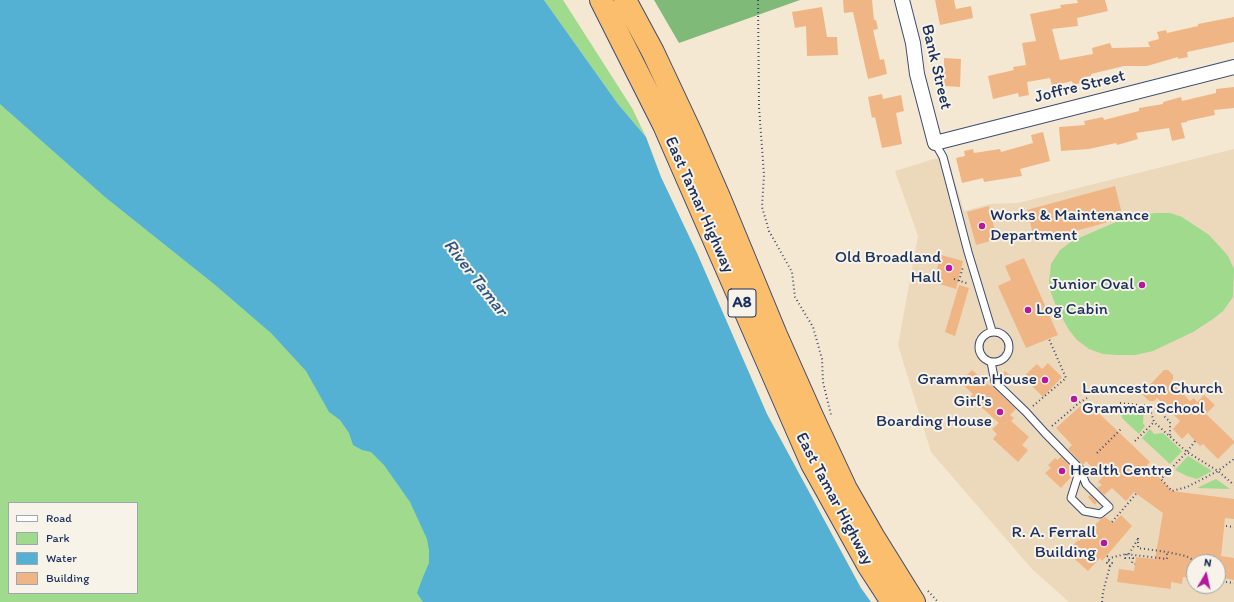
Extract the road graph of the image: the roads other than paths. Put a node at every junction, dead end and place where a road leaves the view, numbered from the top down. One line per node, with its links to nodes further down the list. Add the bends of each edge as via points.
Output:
1 (601, 0): 10 (highway, East Tamar Highway / A8, via 664,125 812,464 868,565)
2 (625, 0): 9 (highway, East Tamar Highway / A8, via 691,133 779,342 846,490 873,536)
3 (902, 0): 5 (street, Bank Street, via 917,74)
4 (1234, 67): 5 (street, Joffre Street)
5 (935, 143): 6 (lane, via 943,156)
6 (992, 332): 7 (lane, via 983,336 979,344 980,353); 7 (lane, via 1005,336 1009,349 1004,358)
7 (991, 362): 8 (lane, via 995,382)
8 (1080, 469): 8 (lane, via 1086,484 1109,507 1100,514 1084,511 1072,498)
9 (918, 598)
10 (892, 602)

